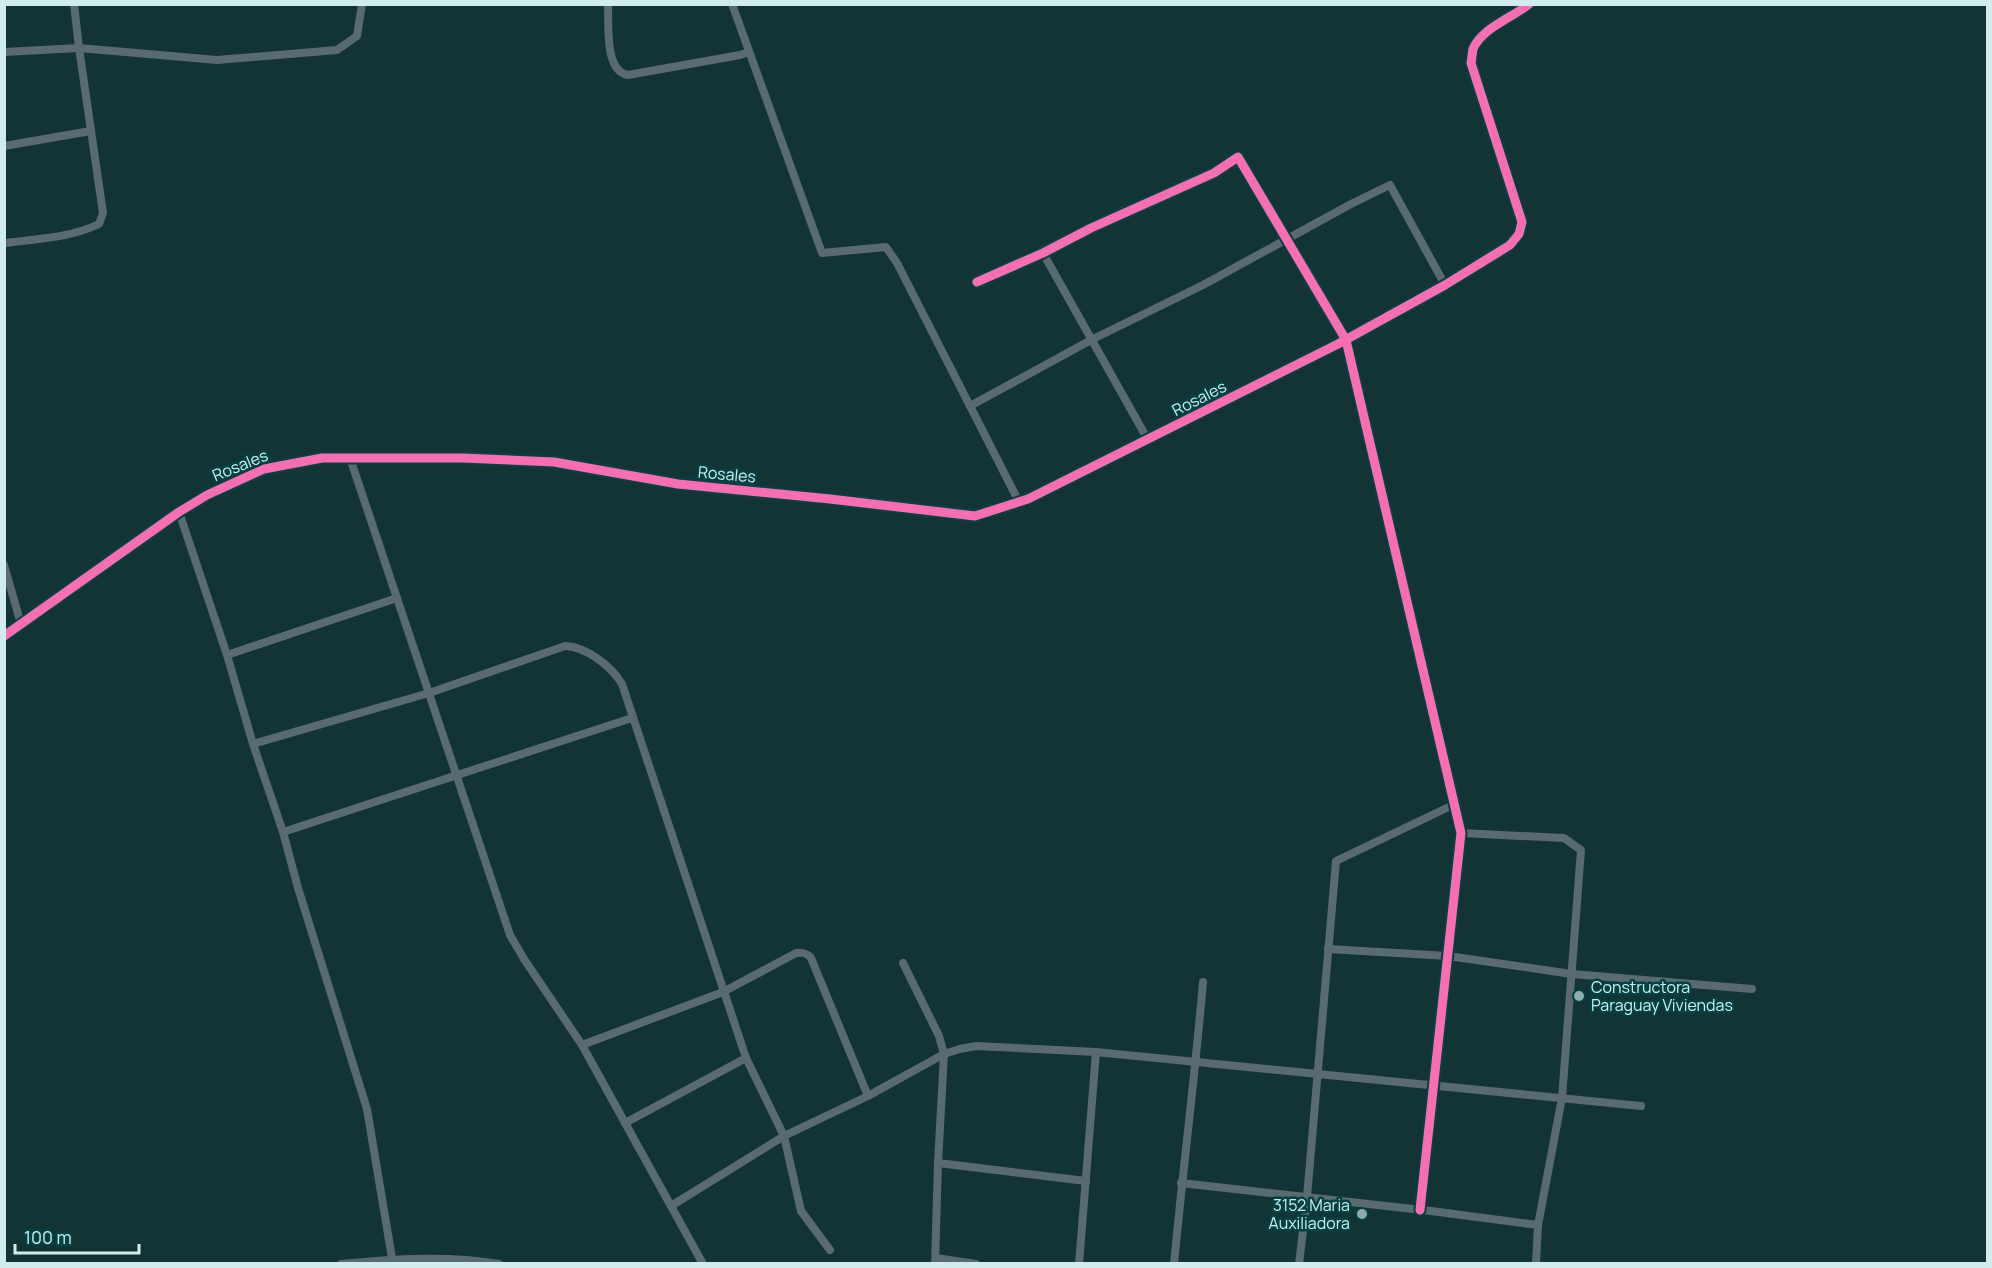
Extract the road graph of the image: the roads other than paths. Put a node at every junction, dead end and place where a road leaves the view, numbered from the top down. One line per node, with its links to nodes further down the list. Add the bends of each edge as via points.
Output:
1 (74, 4): 6 (street)
2 (362, 4): 6 (street, via 357,36 337,50 217,60)
3 (608, 4): 8 (street, via 611,56 622,74)
4 (732, 4): 8 (street)
5 (1529, 4): 15 (street, Rosales, via 1487,32 1473,49 1471,63 1522,222 1519,234 1510,245)
6 (79, 48): 7 (street); 9 (street)
7 (4, 52)
8 (749, 52): 18 (street, via 822,252 886,247)
9 (91, 131): 10 (street); 12 (street, via 103,213 99,224 58,236)
10 (4, 146)
11 (1287, 240): 13 (street, via 1238,157 1214,173); 15 (street, via 1390,185); 16 (street); 17 (street)
12 (4, 243)
13 (1043, 253): 14 (street); 16 (street)
14 (977, 282)
15 (1445, 285): 17 (street, Rosales)
16 (1093, 339): 18 (street); 19 (street)
17 (1346, 340): 19 (street, Rosales); 32 (street)
18 (970, 406): 21 (street)
19 (1148, 440): 21 (street, Rosales)
20 (350, 458): 21 (street, Rosales, via 554,462 678,484 975,516); 22 (street, Rosales, via 322,458 264,469); 24 (street)
21 (1019, 502)
22 (179, 512): 25 (street, Rosales); 27 (street)
23 (4, 565): 25 (street)
24 (397, 598): 27 (street); 28 (street)
25 (21, 624): 26 (street, Rosales)
26 (4, 636)
27 (227, 656): 30 (street)
28 (429, 693): 29 (street, via 565,646 576,647 612,670 622,684); 30 (street); 31 (street)
29 (632, 718): 31 (street); 41 (street)
30 (253, 744): 33 (street)
31 (456, 775): 33 (street); 42 (street, via 510,935)
32 (1455, 804): 34 (street); 35 (street, via 1336,861)
33 (284, 832): 62 (street, via 367,1109)
34 (1461, 832): 36 (street); 38 (street, via 1564,838 1581,850)
35 (1328, 949): 36 (street); 47 (street)
36 (1448, 956): 38 (street); 48 (street)
37 (903, 963): 44 (street, via 939,1035)
38 (1572, 974): 40 (street); 50 (street)
39 (1203, 982): 46 (street)
40 (1752, 989)
41 (723, 992): 42 (street); 45 (street); 49 (street, via 796,953 807,954)
42 (582, 1045): 52 (street)
43 (1096, 1052): 44 (street, via 976,1046); 46 (street); 55 (street)
44 (944, 1054): 49 (street); 54 (street)
45 (746, 1058): 52 (street); 53 (street)
46 (1196, 1062): 47 (street); 56 (street)
47 (1316, 1074): 48 (street); 57 (street)
48 (1435, 1086): 50 (street); 59 (street)
49 (868, 1096): 53 (street)
50 (1562, 1098): 51 (street); 60 (street)
51 (1641, 1106)
52 (625, 1123): 58 (street)
53 (784, 1136): 58 (street); 61 (street, via 801,1211)
54 (938, 1163): 55 (street); 63 (street)
55 (1086, 1181): 68 (street)
56 (1181, 1183): 57 (street); 69 (street)
57 (1306, 1197): 59 (street); 70 (street)
58 (671, 1206): 66 (street)
59 (1420, 1210): 60 (street)
60 (1538, 1225): 71 (street)
61 (830, 1250)
62 (393, 1261): 64 (street); 65 (street, via 459,1259)
63 (935, 1261): 67 (street)
64 (341, 1263)
65 (499, 1263)
66 (703, 1263)
67 (976, 1263)
68 (1079, 1263)
69 (1174, 1263)
70 (1299, 1263)
71 (1536, 1263)

